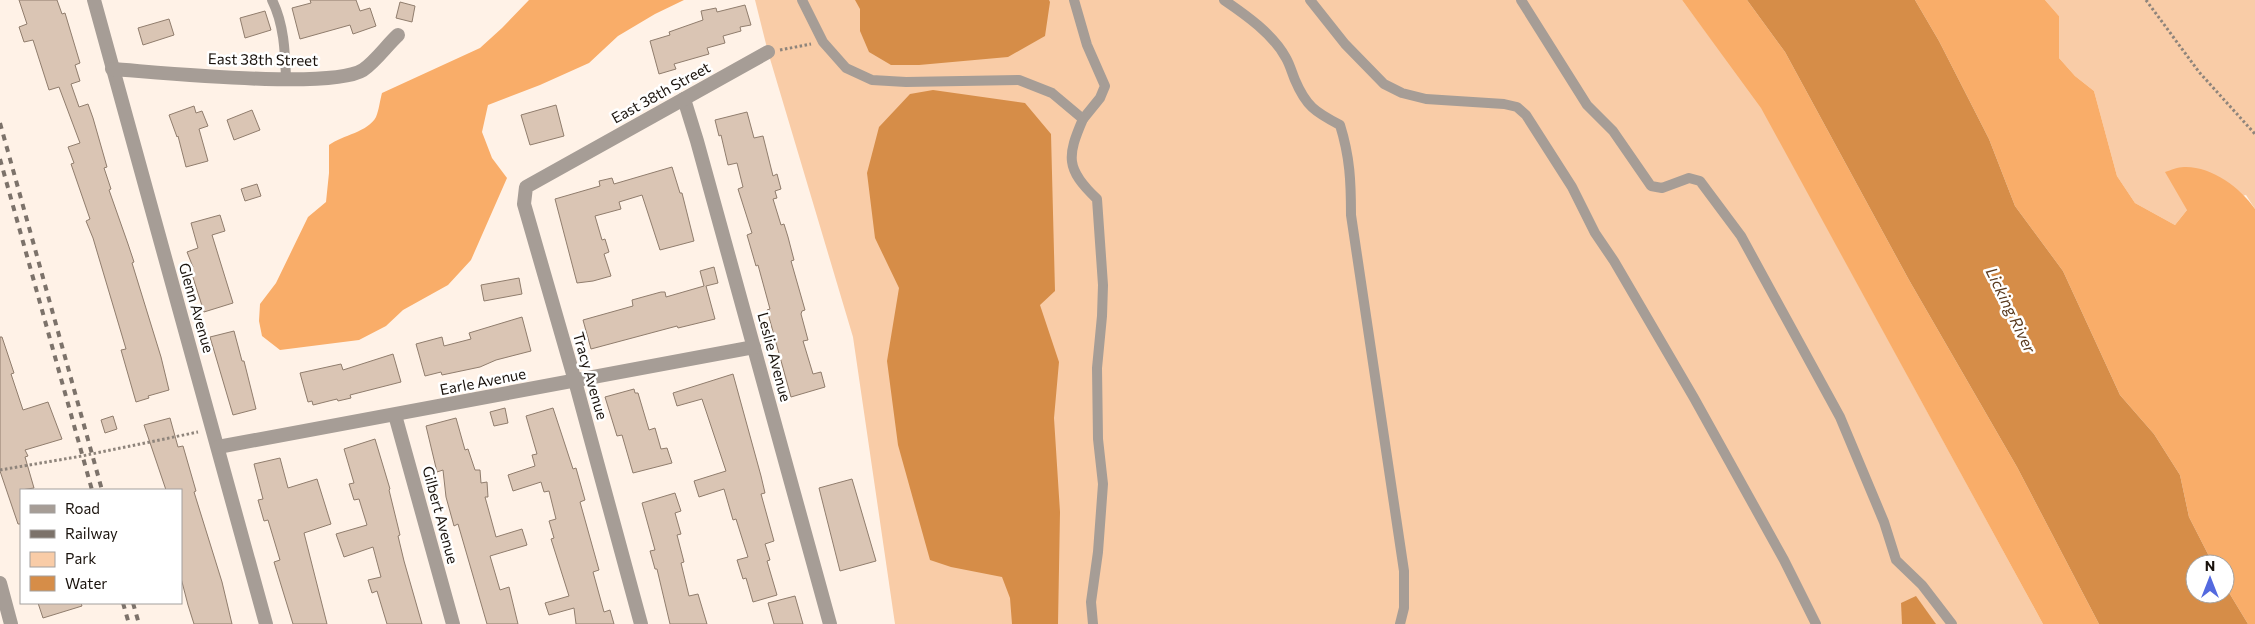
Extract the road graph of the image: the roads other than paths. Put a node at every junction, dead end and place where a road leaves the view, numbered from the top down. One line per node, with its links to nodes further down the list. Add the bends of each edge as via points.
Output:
1 (94, 0): 10 (street, Glenn Avenue)
2 (272, 0): 11 (lane, via 284,42)
3 (802, 0): 13 (lane, via 824,42 846,68 872,80 1019,80 1052,93)
4 (1074, 0): 13 (lane, via 1087,45 1105,86)
5 (1224, 0): 26 (lane, via 1246,15 1273,41 1286,58 1306,103 1340,125 1347,148 1351,175 1350,215 1404,571 1404,608)
6 (1310, 0): 27 (lane, via 1345,44 1384,84 1426,99 1504,104 1517,107 1526,115 1572,187 1595,233 1694,398)
7 (1521, 0): 28 (lane, via 1587,105 1613,131 1651,186 1662,188 1689,178 1700,181 1741,236 1840,417 1884,522 1896,560 1922,584)
8 (398, 34): 11 (street, East 38th Street, via 362,70 341,77)
9 (768, 52): 12 (street, East 38th Street)
10 (112, 69): 11 (street, East 38th Street); 18 (street, Glenn Avenue)
11 (286, 78)
12 (684, 99): 14 (street, East 38th Street); 15 (street, Leslie Avenue)
13 (1084, 119): 25 (lane, via 1072,146 1072,167 1083,186 1097,199 1103,285 1097,368 1098,439 1103,484 1091,602)
14 (570, 162): 16 (street, Tracy Avenue, via 526,187 523,195)
15 (754, 346): 16 (street, Earle Avenue); 24 (street, Leslie Avenue)
16 (575, 381): 17 (street, Earle Avenue); 23 (street, Tracy Avenue)
17 (395, 415): 18 (street, Earle Avenue); 22 (street, Gilbert Avenue)
18 (218, 447): 21 (street, Glenn Avenue)
19 (0, 583): 20 (street)
20 (11, 624)
21 (266, 624)
22 (453, 624)
23 (641, 624)
24 (830, 624)
25 (1094, 624)
26 (1400, 624)
27 (1816, 624)
28 (1952, 624)

